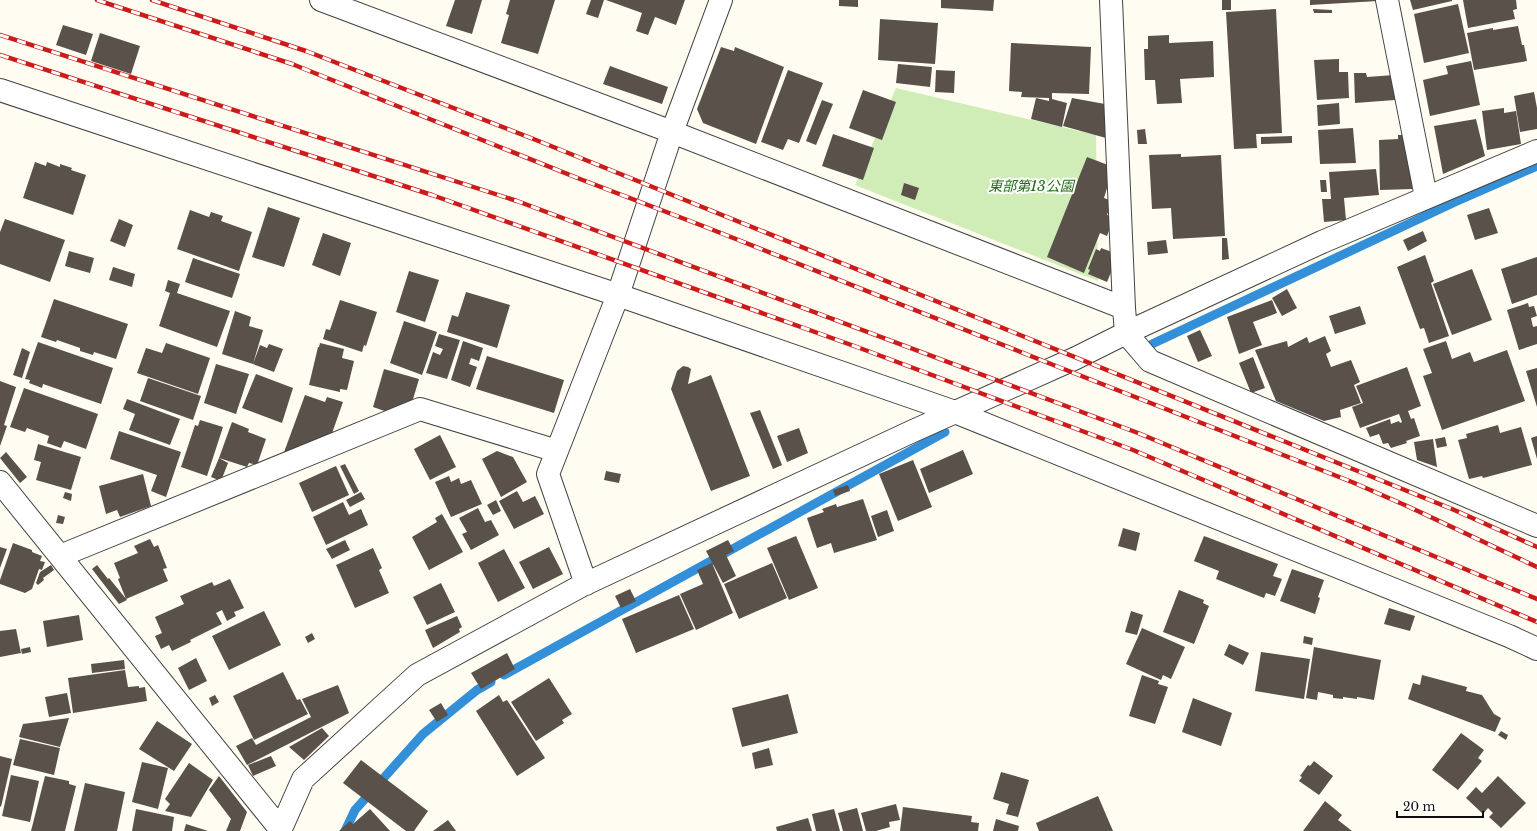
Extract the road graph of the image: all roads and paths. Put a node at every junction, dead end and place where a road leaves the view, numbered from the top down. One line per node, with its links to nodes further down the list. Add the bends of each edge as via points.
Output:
1 (321, 0): 6 (street)
2 (721, 0): 6 (street)
3 (1111, 0): 10 (street)
4 (1387, 0): 8 (street)
5 (0, 90): 9 (street)
6 (672, 132): 9 (street); 10 (street)
7 (1537, 152): 8 (street)
8 (1426, 197): 11 (street)
9 (618, 296): 12 (street); 13 (street)
10 (1124, 308): 11 (street)
11 (1126, 333): 12 (street); 16 (street, via 1150,361)
12 (955, 412): 18 (street); 19 (street)
13 (557, 451): 17 (street, via 420,409); 18 (street, via 548,474)
14 (0, 482): 15 (street)
15 (10, 503): 17 (street)
16 (1537, 526)
17 (60, 556): 20 (street)
18 (586, 584): 20 (street, via 417,676 303,779)
19 (1537, 649)
20 (280, 830)

